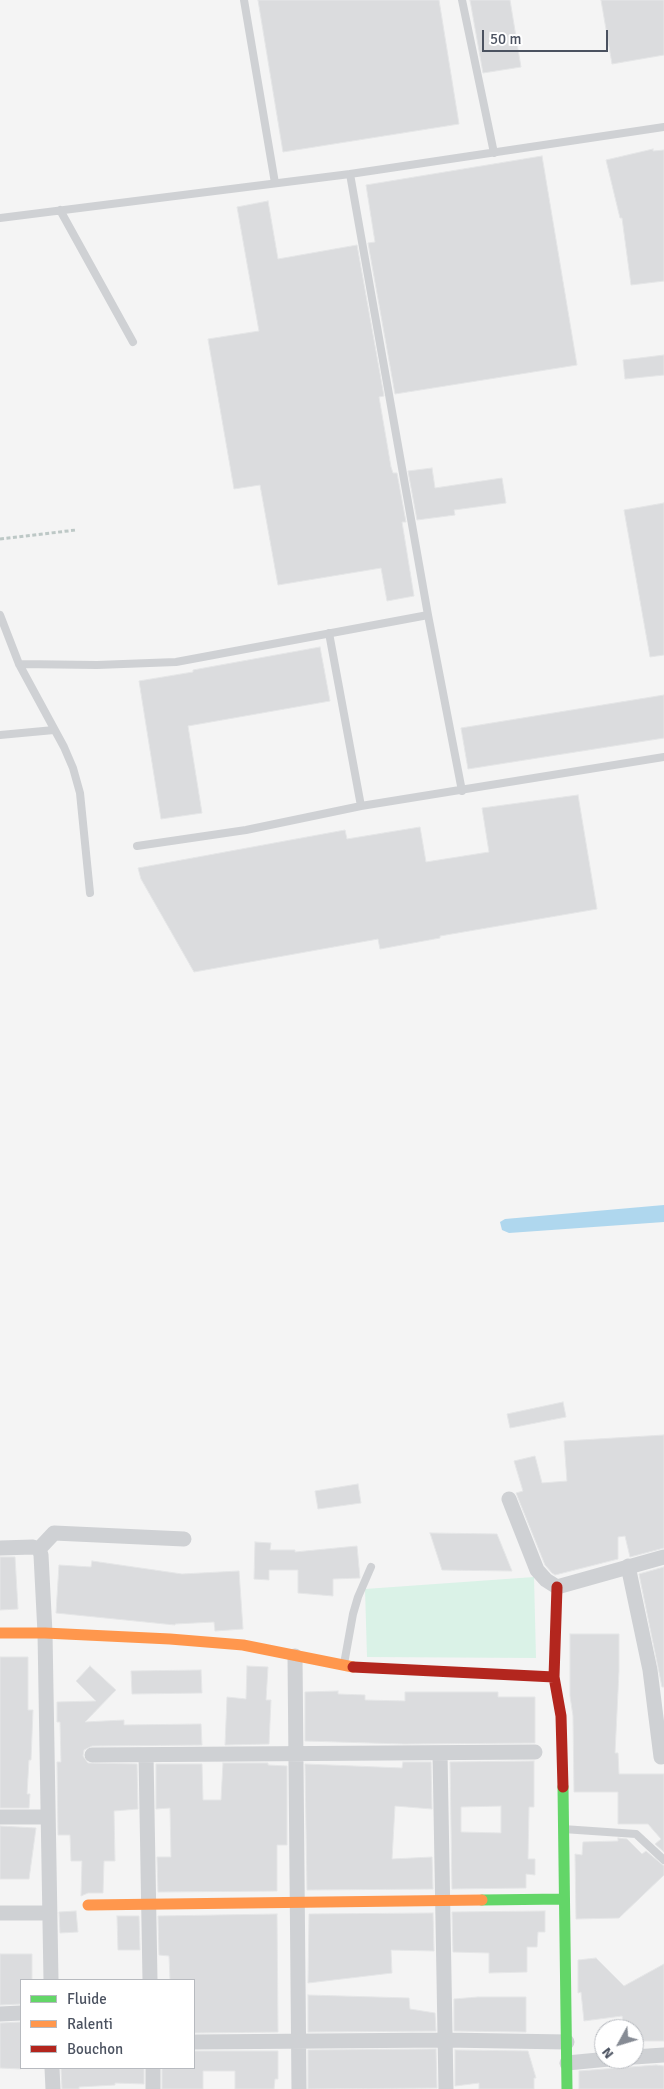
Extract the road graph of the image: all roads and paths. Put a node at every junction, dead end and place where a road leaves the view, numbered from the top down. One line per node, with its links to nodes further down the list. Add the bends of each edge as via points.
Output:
1 (244, 0): 6 (lane)
2 (462, 0): 4 (lane)
3 (664, 128): 4 (lane)
4 (494, 153): 5 (lane)
5 (350, 174): 6 (lane); 13 (lane)
6 (275, 183): 7 (lane)
7 (60, 210): 8 (lane); 9 (lane)
8 (0, 218)
9 (133, 342)
10 (76, 530): 11 (path)
11 (0, 538)
12 (0, 614): 15 (lane)
13 (428, 615): 14 (lane); 19 (lane)
14 (329, 633): 15 (lane, via 176,662); 20 (lane)
15 (19, 664): 16 (lane)
16 (54, 730): 17 (lane); 22 (lane, via 73,768 80,793)
17 (0, 735)
18 (664, 757): 19 (lane)
19 (462, 791): 20 (lane)
20 (361, 806): 21 (lane, via 287,823)
21 (137, 846)
22 (90, 893)
23 (509, 1499): 30 (street, via 537,1570)
24 (184, 1539): 26 (street, via 54,1533)
25 (0, 1548): 26 (street)
26 (39, 1549): 32 (street)
27 (664, 1557): 28 (street)
28 (628, 1566): 30 (street); 41 (street, via 650,1670)
29 (372, 1568): 34 (lane, via 358,1597)
30 (557, 1587): 35 (street)
31 (0, 1633): 32 (street)
32 (45, 1633): 33 (street, via 170,1638 242,1645); 43 (street)
33 (296, 1656): 34 (street); 38 (street)
34 (343, 1666): 35 (street)
35 (554, 1677): 44 (street, via 561,1716)
36 (535, 1752): 37 (street)
37 (440, 1753): 38 (street); 47 (street)
38 (296, 1754): 40 (street); 48 (street)
39 (92, 1755): 40 (street)
40 (146, 1755): 49 (street)
41 (661, 1757)
42 (0, 1817): 43 (street)
43 (48, 1817): 52 (street)
44 (563, 1829): 45 (lane, via 636,1834); 46 (street)
45 (664, 1860)
46 (564, 1899): 47 (street); 60 (street)
47 (443, 1900): 48 (street); 57 (street)
48 (298, 1902): 49 (street); 59 (street)
49 (148, 1904): 50 (street); 54 (street)
50 (88, 1905)
51 (0, 1913): 52 (street)
52 (50, 1913): 53 (street)
53 (51, 1979)
54 (150, 1979)
55 (20, 2013): 56 (street)
56 (0, 2014)
57 (445, 2040): 59 (street); 60 (street); 70 (street)
58 (195, 2042): 59 (street)
59 (299, 2042): 69 (street)
60 (567, 2042): 64 (street)
61 (664, 2055): 62 (street)
62 (644, 2056)
63 (594, 2060): 64 (street)
64 (567, 2063): 71 (street)
65 (52, 2069): 67 (street)
66 (152, 2069): 68 (street)
67 (53, 2089)
68 (154, 2089)
69 (299, 2089)
70 (446, 2089)
71 (567, 2089)

